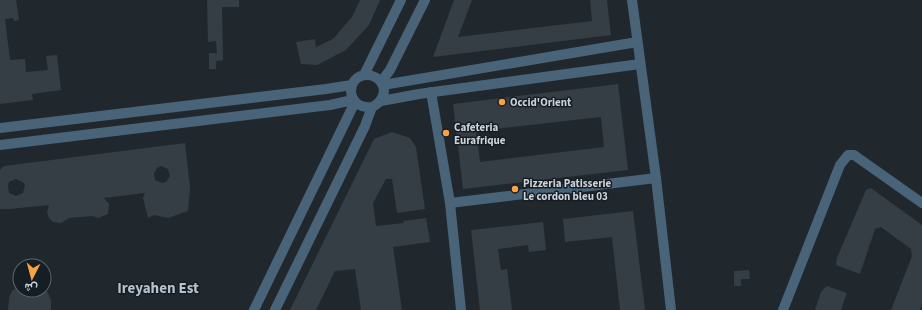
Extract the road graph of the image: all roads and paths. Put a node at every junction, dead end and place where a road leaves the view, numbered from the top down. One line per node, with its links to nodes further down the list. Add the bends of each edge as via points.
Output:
1 (400, 0): 6 (street)
2 (425, 0): 7 (street)
3 (632, 0): 4 (street)
4 (637, 42): 5 (street); 7 (street)
5 (640, 64): 9 (street); 14 (street)
6 (364, 75): 7 (street, via 371,75); 8 (street)
7 (382, 84): 11 (street, via 383,97)
8 (352, 85): 10 (street, via 351,95); 12 (street)
9 (430, 92): 11 (street); 16 (street)
10 (354, 101): 11 (street, via 367,108); 13 (street); 17 (street)
11 (376, 104): 18 (street)
12 (0, 128)
13 (0, 145)
14 (656, 178): 16 (street); 20 (street)
15 (922, 203): 21 (street, via 854,155 848,155 840,165)
16 (450, 204): 19 (street)
17 (254, 310)
18 (275, 310)
19 (461, 310)
20 (671, 310)
21 (783, 310)

